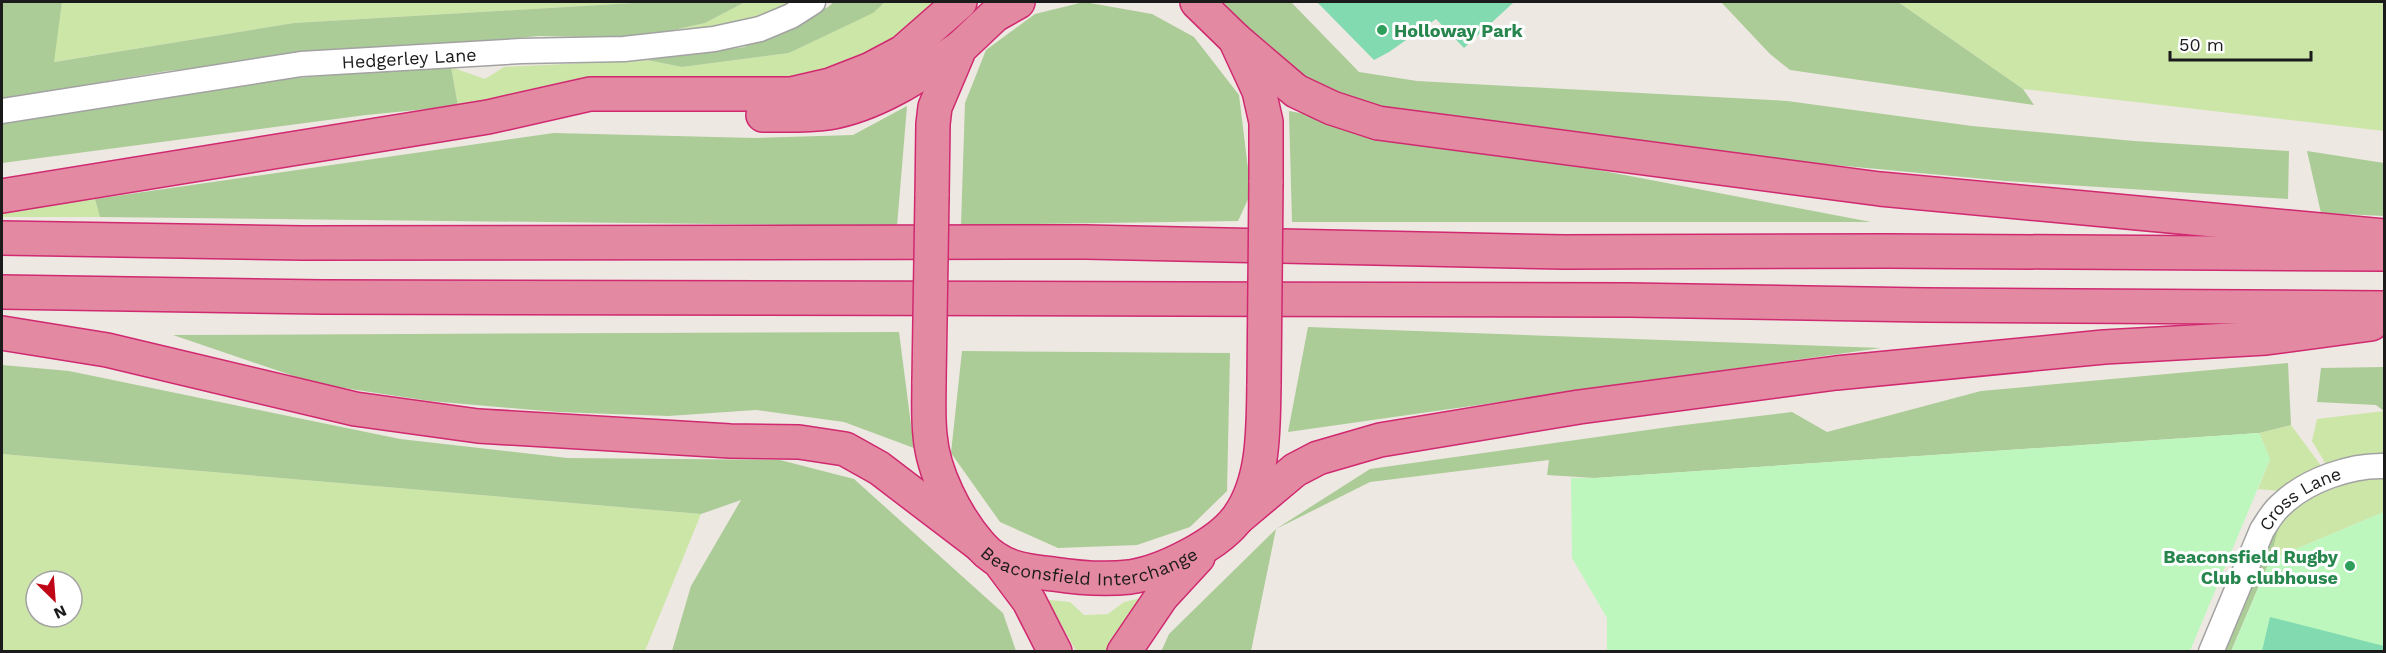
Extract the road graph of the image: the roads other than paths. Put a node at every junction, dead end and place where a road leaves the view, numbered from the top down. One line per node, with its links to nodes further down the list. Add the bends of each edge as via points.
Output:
1 (813, 2): 7 (street, Hedgerley Lane, via 760,29 714,39 624,49 301,64)
2 (960, 2): 8 (highway, via 903,52 871,69 820,87 791,94 590,94)
3 (1018, 2): 6 (highway, Beaconsfield Interchange, via 996,15)
4 (1197, 2): 5 (highway, Beaconsfield Interchange)
5 (1235, 39): 10 (highway, via 1296,91 1378,123 1880,189); 18 (highway, Beaconsfield Interchange, bridge, via 1263,105 1266,122 1263,428 1251,493)
6 (960, 48): 8 (highway, via 877,97 828,113); 20 (highway, Beaconsfield Interchange, bridge, via 935,107 933,124 930,436 934,462 953,505)
7 (2, 111)
8 (488, 117): 9 (highway)
9 (2, 196)
10 (2385, 236)
11 (2, 238): 12 (highway, via 303,243 1086,242 1564,252)
12 (2385, 254)
13 (2, 292): 14 (highway)
14 (2385, 308)
15 (2385, 322): 18 (highway, via 2266,338 2103,347 1836,373 1579,406 1380,440 1318,458 1294,470)
16 (2, 333): 20 (highway, via 107,350 355,409 456,423 613,435 799,442 845,448 879,468)
17 (2375, 466): 23 (street, Cross Lane, via 2310,485 2273,512)
18 (1239, 517): 19 (highway, Beaconsfield Interchange)
19 (1209, 544): 20 (highway, Beaconsfield Interchange, via 1161,568 1132,576 1086,578 1036,572); 22 (highway, via 1162,596)
20 (991, 555): 21 (highway, via 1029,601)
21 (1054, 651)
22 (1124, 651)
23 (2211, 651)

